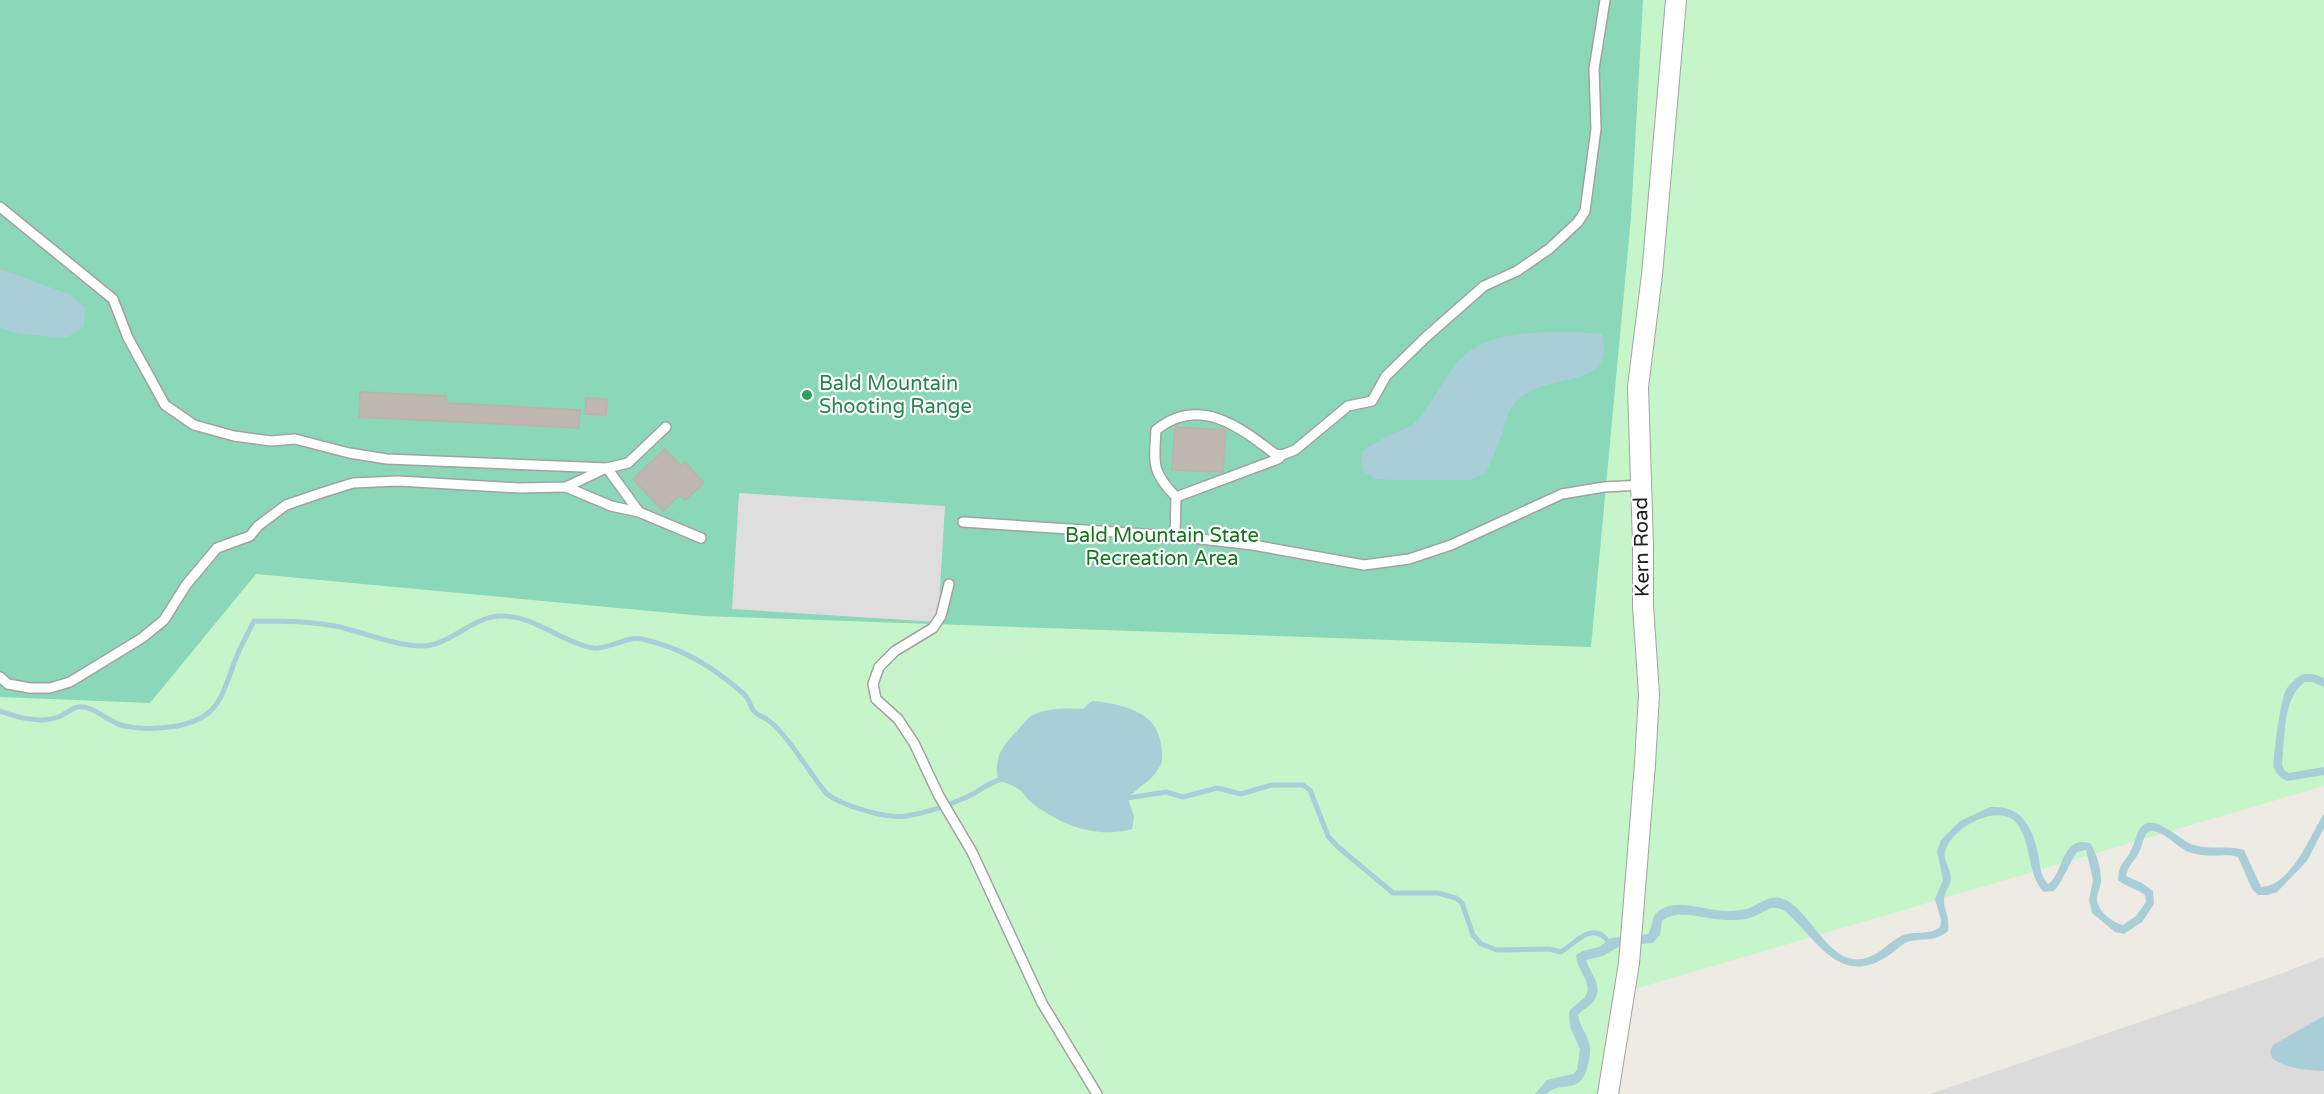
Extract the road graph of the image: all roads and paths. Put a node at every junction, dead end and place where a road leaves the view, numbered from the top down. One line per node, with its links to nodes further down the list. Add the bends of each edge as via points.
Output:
1 (1605, 0): 5 (lane, via 1594,69 1596,129 1585,211 1578,222 1549,249 1517,271 1484,286 1463,303 1397,363 1372,401 1348,406 1295,450)
2 (1676, 0): 7 (street, Kern Road, via 1652,276 1638,387)
3 (0, 207): 6 (lane, via 113,299 128,338 165,405 194,425 234,436 271,441 295,439 387,459)
4 (666, 428): 6 (lane, via 628,463)
5 (1282, 455): 9 (lane); 9 (lane, via 1275,454 1240,427 1211,416 1184,414 1169,419 1156,430 1154,464 1160,480)
6 (606, 468): 8 (lane); 10 (lane)
7 (1642, 484): 12 (lane, via 1562,494 1451,545 1409,559 1364,565); 17 (street, Kern Road, via 1643,606 1649,694 1629,963)
8 (566, 487): 10 (lane, via 611,506); 15 (lane, via 398,481 353,483 321,493 286,505 250,536 218,548 186,585 164,620 70,682 30,688 8,684)
9 (1176, 497): 12 (lane)
10 (639, 512): 13 (lane)
11 (963, 522): 12 (lane)
12 (1175, 536)
13 (701, 538)
14 (949, 584): 16 (lane, via 941,616 933,628 896,651 879,667 873,684 876,699 898,719 914,743 972,852 1042,1003)
15 (0, 677)
16 (1097, 1094)
17 (1608, 1094)

